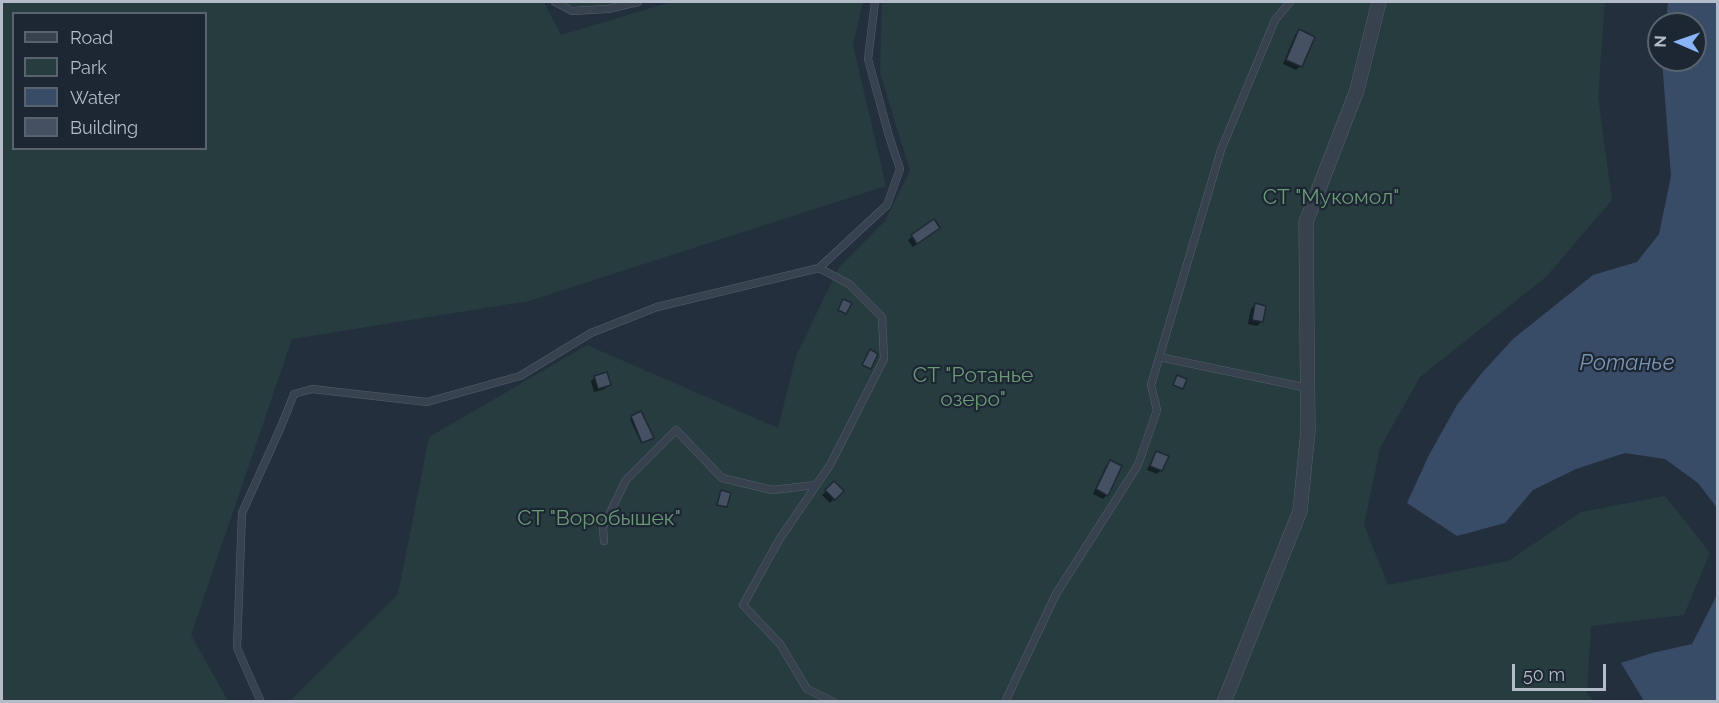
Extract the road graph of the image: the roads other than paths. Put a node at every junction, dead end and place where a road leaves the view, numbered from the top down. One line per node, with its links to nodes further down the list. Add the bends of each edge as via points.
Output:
1 (555, 2): 2 (lane, via 572,11)
2 (638, 2)
3 (875, 2): 6 (lane, via 868,59 900,169 887,205)
4 (1290, 2): 7 (lane, via 1275,20 1221,150)
5 (1379, 2): 8 (street, via 1357,90 1306,222)
6 (819, 268): 9 (lane, via 849,284 882,317 884,359); 12 (lane, via 657,307 591,333 520,376 427,402 312,389 294,394 242,513 237,648)
7 (1160, 357): 8 (lane); 14 (lane, via 1151,385 1157,410 1138,465 1056,594)
8 (1308, 387): 11 (street, via 1300,512)
9 (816, 485): 10 (lane, via 772,490 722,478 676,430 626,480 603,527); 13 (lane, via 779,540 743,605 780,644 807,689)
10 (604, 541)
11 (1229, 698)
12 (261, 702)
13 (834, 702)
14 (1005, 702)

